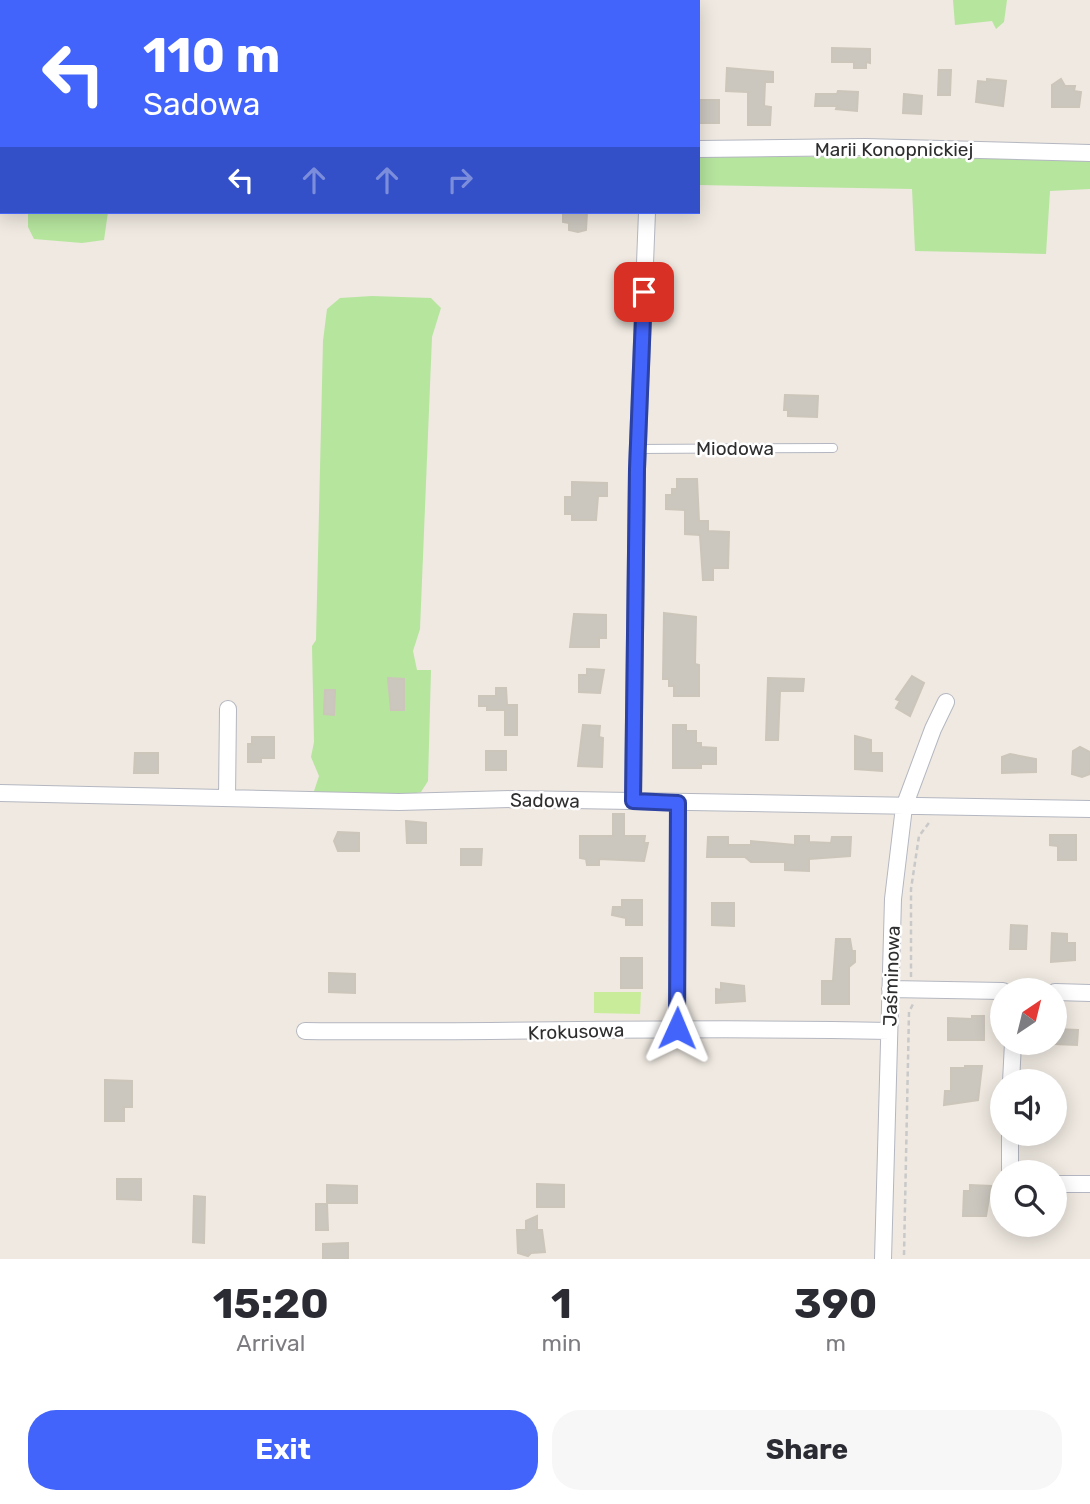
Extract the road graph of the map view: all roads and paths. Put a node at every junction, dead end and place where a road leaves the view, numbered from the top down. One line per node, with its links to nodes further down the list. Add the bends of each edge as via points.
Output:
1 (700, 149): 2 (street, Marii Konopnickiej, via 866,147)
2 (1090, 153)
3 (647, 214): 5 (street)
4 (833, 448): 5 (lane, Miodowa)
5 (638, 449): 10 (street)
6 (946, 702): 12 (street, Jaśminowa)
7 (228, 709): 9 (street)
8 (0, 793): 9 (street, Sadowa)
9 (227, 798): 10 (street, Sadowa)
10 (633, 801): 11 (street, Sadowa)
11 (678, 803): 12 (street, Sadowa); 20 (street)
12 (904, 807): 13 (street, Sadowa); 15 (street, Jaśminowa, via 893,899)
13 (933, 807): 14 (street, Sadowa); 16 (path, via 932,819 919,836 911,889)
14 (1090, 808)
15 (890, 989): 16 (street); 22 (street, Jaśminowa)
16 (913, 989): 17 (street); 25 (path)
17 (990, 991)
18 (1068, 992): 19 (street)
19 (1090, 993)
20 (677, 1028): 21 (street, Krokusowa, via 499,1033); 22 (street, Krokusowa)
21 (305, 1031)
22 (889, 1031): 26 (street, Jaśminowa)
23 (1067, 1184): 24 (street)
24 (1090, 1184)
25 (904, 1255)
26 (883, 1259)

